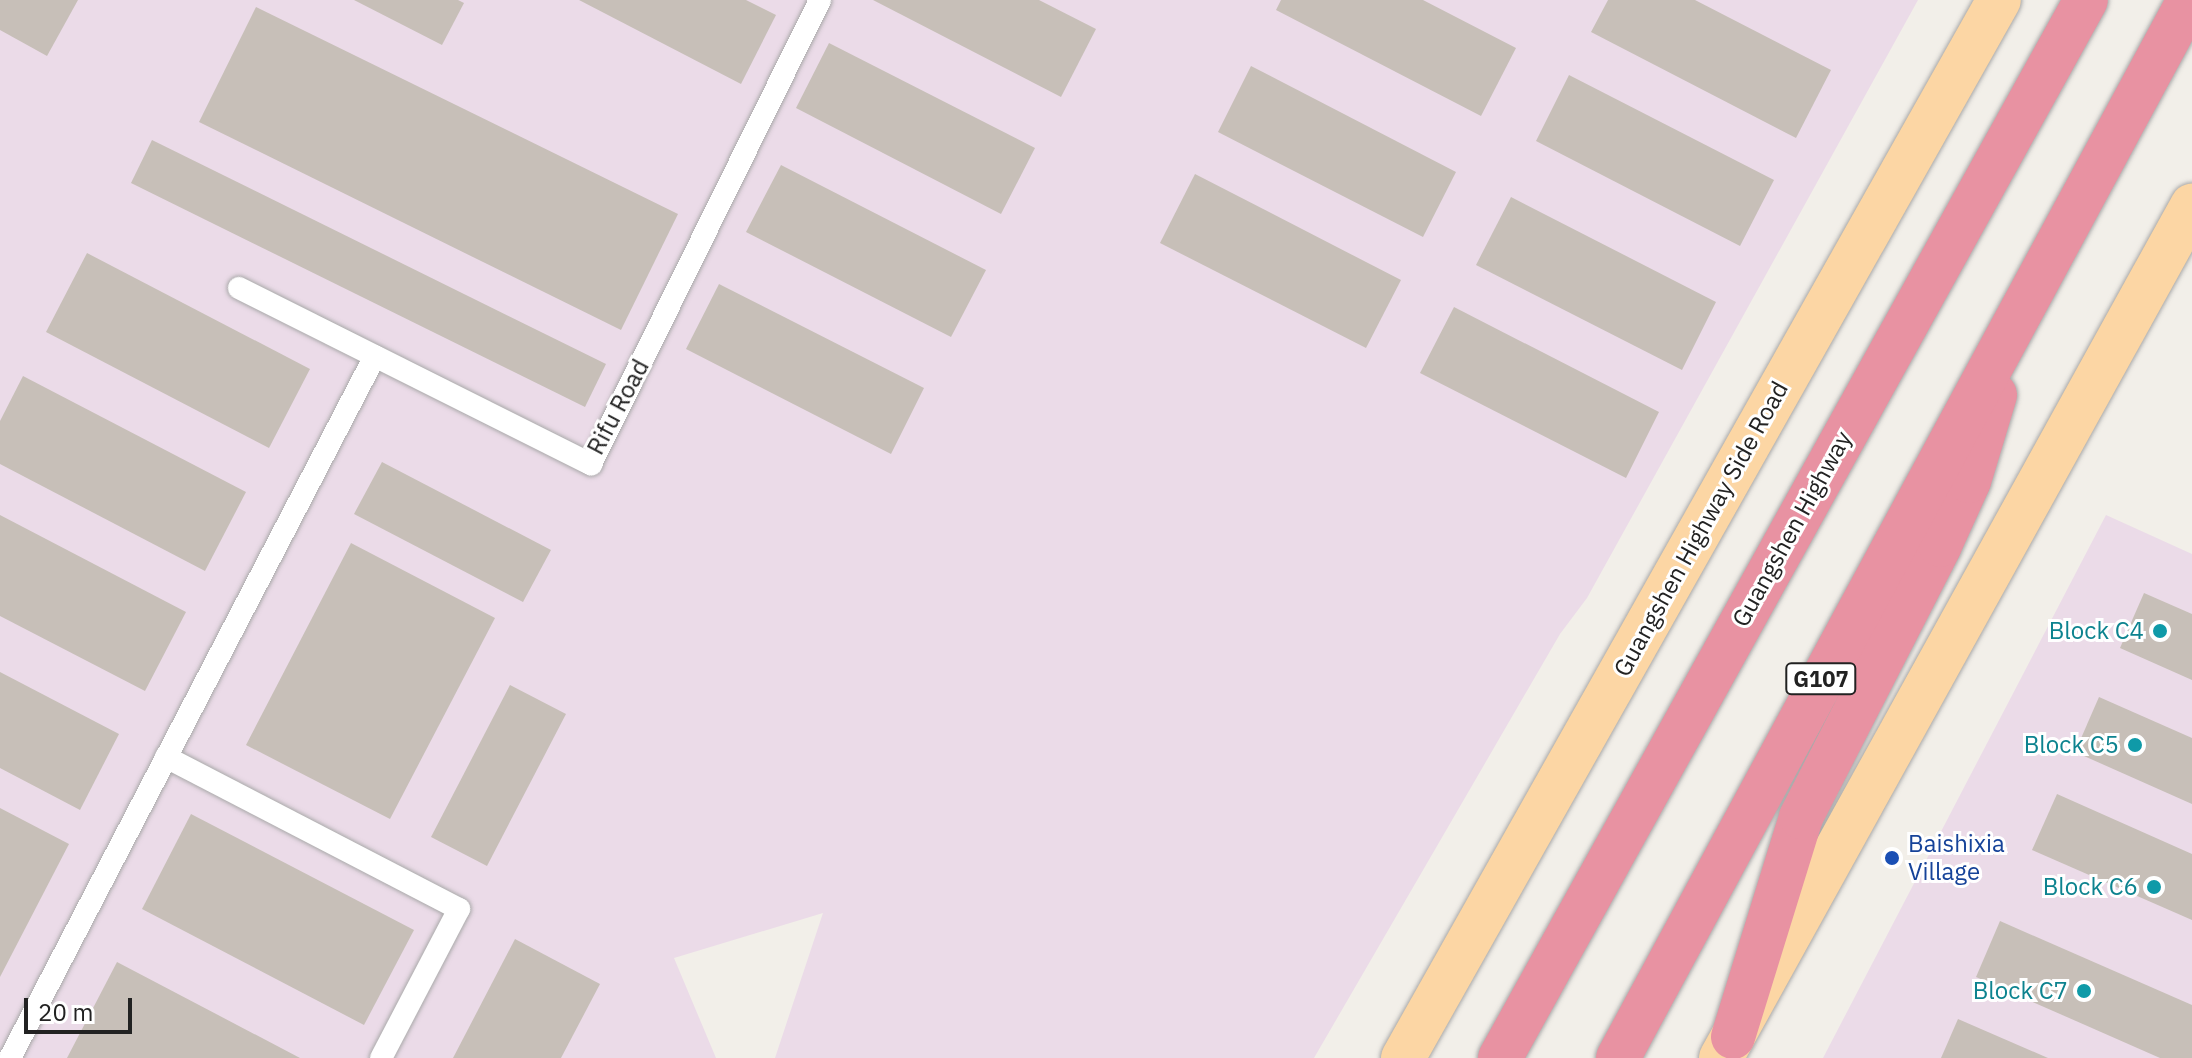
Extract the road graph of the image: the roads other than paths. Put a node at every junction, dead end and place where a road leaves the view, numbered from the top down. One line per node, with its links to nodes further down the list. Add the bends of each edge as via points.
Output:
1 (820, 0): 8 (lane, Rifu Road, via 591,464)
2 (1999, 0): 14 (main road, Guangshen Highway Side Road)
3 (2086, 0): 10 (highway, Guangshen Highway)
4 (2189, 0): 7 (highway, G107)
5 (2192, 206): 11 (main road)
6 (239, 288): 8 (lane, Rifu Road)
7 (2024, 301): 11 (highway, via 1969,481 1790,845); 17 (highway, G107)
8 (375, 356): 9 (lane)
9 (166, 757): 12 (lane); 13 (lane, via 459,909)
10 (1559, 950): 15 (highway); 16 (highway, Guangshen Highway)
11 (1727, 1047)
12 (10, 1058)
13 (381, 1058)
14 (1403, 1058)
15 (1475, 1058)
16 (1500, 1058)
17 (1618, 1058)

